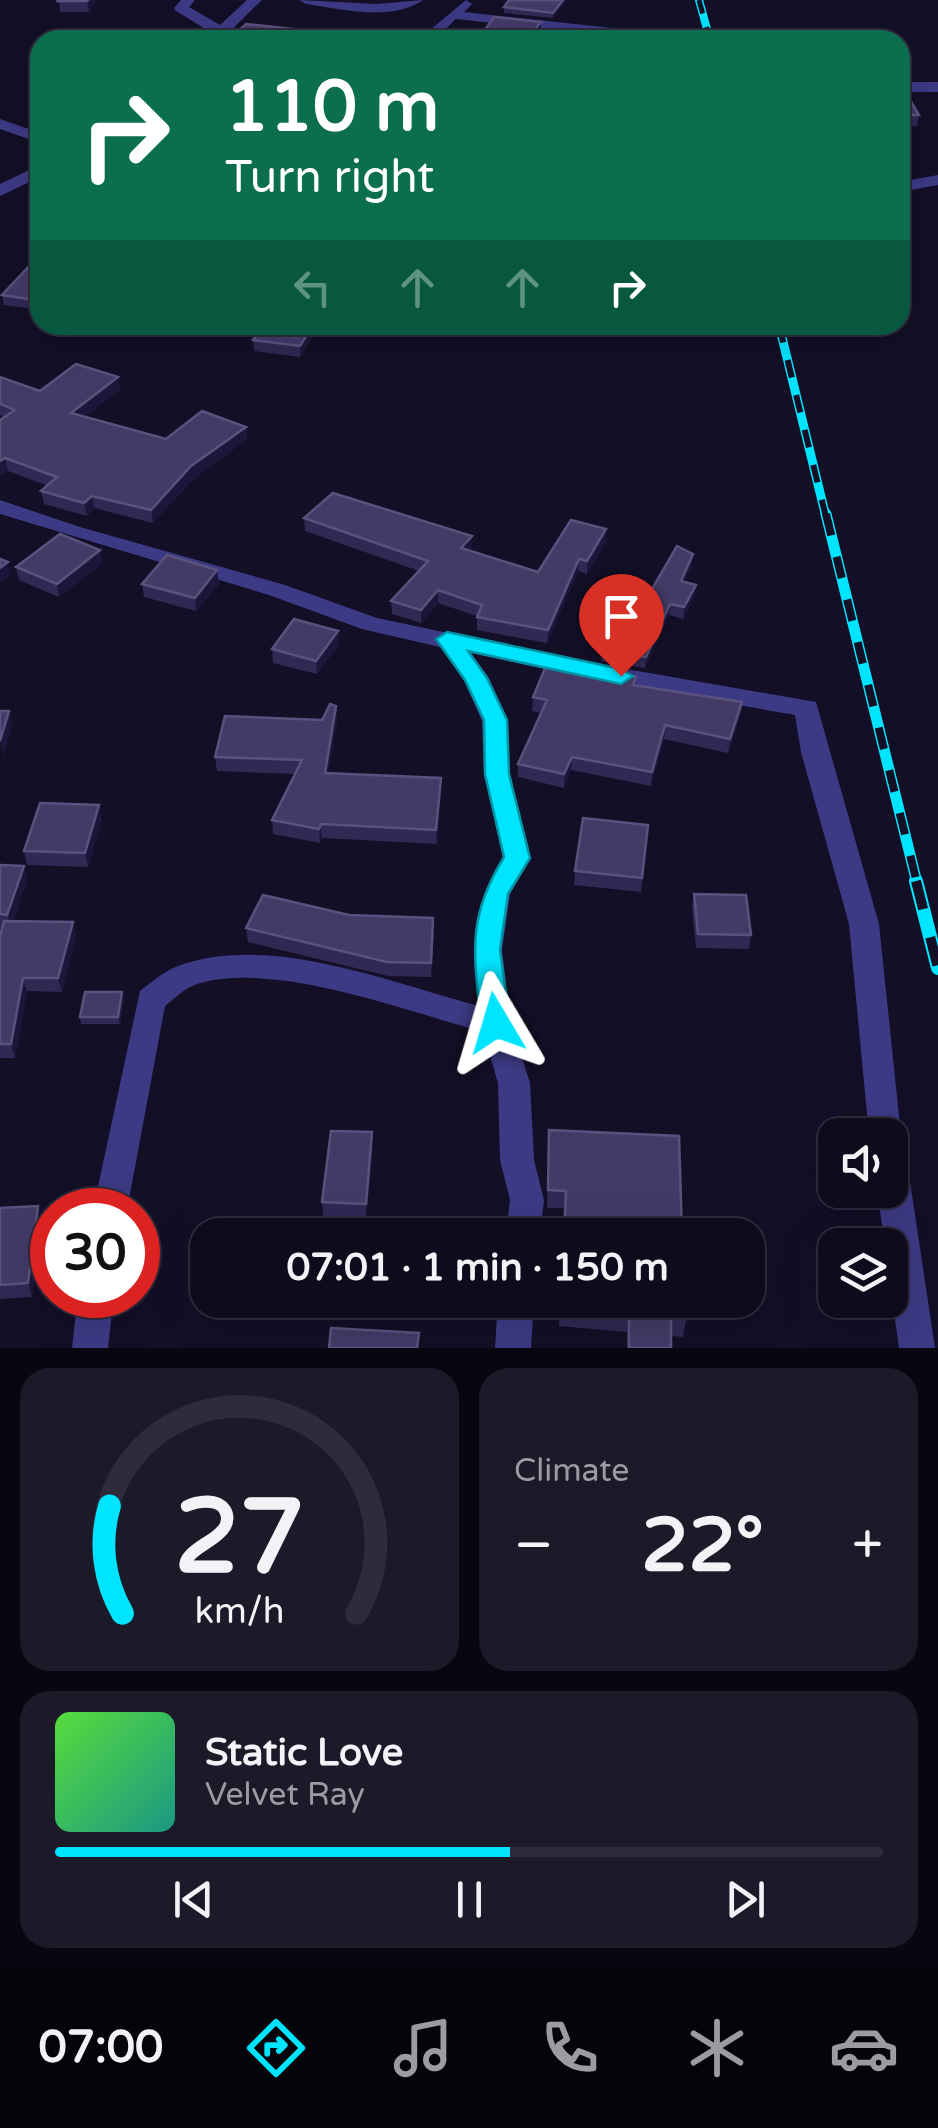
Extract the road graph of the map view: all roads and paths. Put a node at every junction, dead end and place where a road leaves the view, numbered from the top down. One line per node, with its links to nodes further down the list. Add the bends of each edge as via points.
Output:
1 (188, 0): 5 (street, via 181,8)
2 (255, 0): 6 (street)
3 (306, 0): 4 (street, via 360,8)
4 (444, 7): 7 (street); 8 (street)
5 (209, 30)
6 (223, 30)
7 (431, 30)
8 (610, 30)
9 (910, 87): 10 (street)
10 (938, 87)
11 (0, 124): 12 (street)
12 (30, 134)
13 (30, 176): 16 (street)
14 (938, 180): 15 (street)
15 (910, 185)
16 (0, 192)
17 (0, 507): 18 (street, via 371,624)
18 (447, 639): 19 (street, via 496,720 497,774 517,858 496,894 487,950); 20 (street, via 807,708 864,924)
19 (496, 1023): 21 (street, via 298,972 236,967 187,974 151,1000); 23 (street, via 514,1083)
20 (883, 1118)
21 (114, 1188)
22 (897, 1208): 28 (street)
23 (525, 1218)
24 (93, 1318): 26 (street)
25 (515, 1318): 27 (street)
26 (90, 1348)
27 (513, 1348)
28 (917, 1348)

